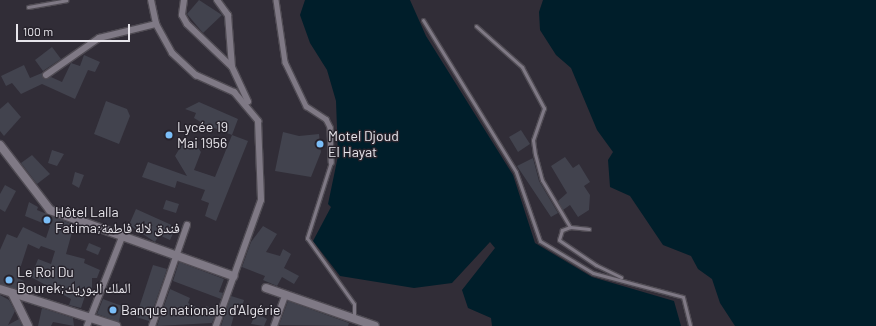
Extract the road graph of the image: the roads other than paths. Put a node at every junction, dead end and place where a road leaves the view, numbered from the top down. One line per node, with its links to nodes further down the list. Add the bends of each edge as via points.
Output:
1 (66, 0): 6 (lane)
2 (151, 0): 8 (street)
3 (184, 0): 10 (street, via 182,15 187,24)
4 (217, 0): 10 (street, via 228,15)
5 (276, 0): 14 (street, via 285,62 306,106 326,119 330,127)
6 (28, 7)
7 (423, 20): 21 (lane, via 516,172 540,241 593,273)
8 (156, 24): 11 (street, via 99,38); 12 (street, via 167,46 179,60 196,75 234,92)
9 (476, 26): 16 (lane, via 522,66 544,108 533,140 535,154 542,180)
10 (232, 67): 12 (street)
11 (46, 75)
12 (250, 107): 20 (street, via 260,133 261,200)
13 (0, 145): 18 (street, via 50,210)
14 (331, 162): 27 (lane, via 308,238 354,304)
15 (187, 225): 19 (street)
16 (570, 227): 17 (lane); 21 (lane, via 559,235 562,245)
17 (589, 229)
18 (122, 237): 19 (street); 26 (street)
19 (176, 256): 20 (street); 31 (street)
20 (233, 276): 32 (street)
21 (626, 279): 35 (lane, via 683,297)
22 (266, 288): 25 (street)
23 (0, 289): 24 (street)
24 (12, 293): 26 (street); 28 (street)
25 (285, 294): 27 (street); 33 (street)
26 (90, 317): 29 (street); 30 (street)
27 (359, 322): 34 (street)
28 (28, 326)
29 (87, 326)
30 (116, 326)
31 (152, 326)
32 (216, 326)
33 (274, 326)
34 (375, 326)
35 (690, 326)

